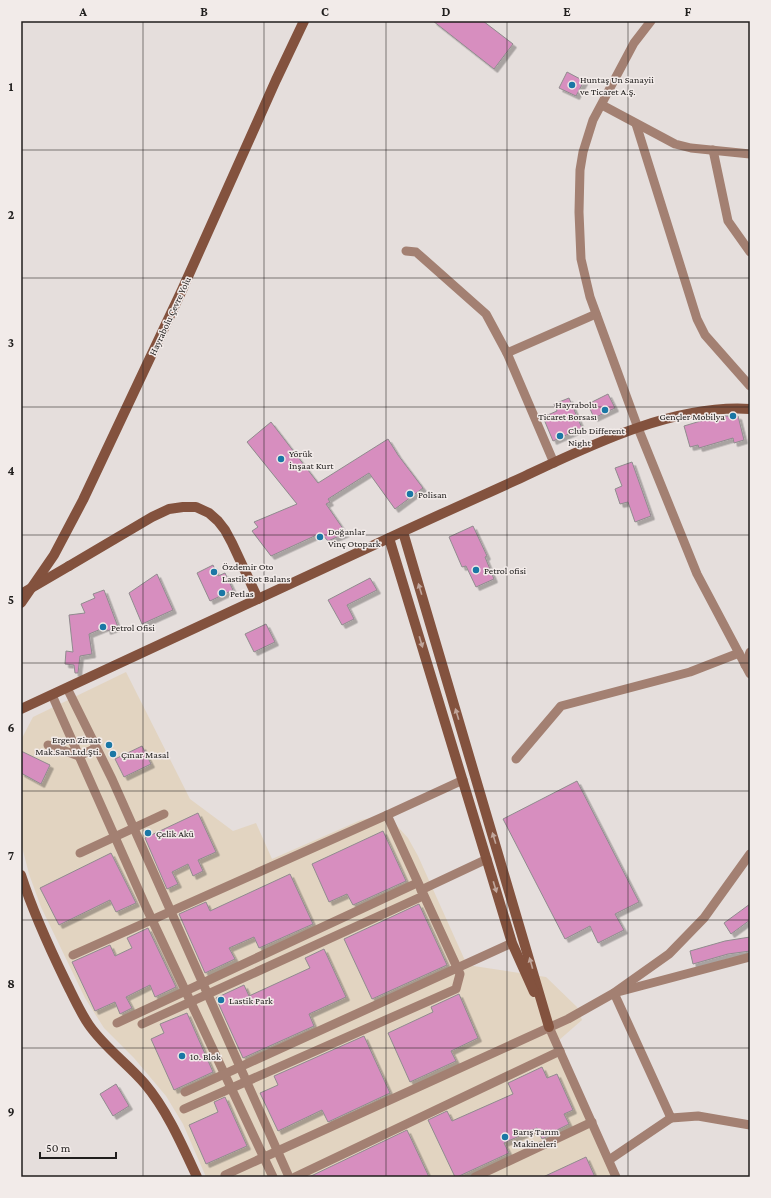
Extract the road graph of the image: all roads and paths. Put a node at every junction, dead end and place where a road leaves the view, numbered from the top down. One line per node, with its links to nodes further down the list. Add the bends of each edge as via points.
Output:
1 (304, 21): 19 (main road, Hayrabolu Çevre Yolu, via 83,500 54,555)
2 (651, 21): 3 (street, via 634,43)
3 (602, 105): 4 (street); 9 (street, via 593,120 580,170 581,259)
4 (636, 124): 5 (street, via 675,144); 11 (street, via 697,319 705,334)
5 (712, 150): 6 (street); 8 (street, via 728,221)
6 (750, 154)
7 (406, 251): 10 (street, via 416,252 486,314)
8 (750, 252)
9 (596, 314): 10 (street); 13 (street)
10 (507, 353): 14 (street)
11 (750, 386)
12 (750, 409): 13 (main road, via 720,409 682,415)
13 (638, 428): 14 (main road); 21 (street, via 697,574)
14 (554, 463): 15 (main road)
15 (403, 532): 16 (main road); 54 (main road, one-way to 15)
16 (389, 538): 18 (main road); 31 (main road, one-way to 31)
17 (21, 594): 18 (main road, bridge, via 152,517 169,509 196,507 209,513 225,530)
18 (258, 599): 24 (main road)
19 (21, 603)
20 (750, 652): 22 (street)
21 (739, 653): 22 (street); 30 (street, via 690,672 561,706)
22 (745, 665): 23 (street)
23 (750, 674)
24 (67, 688): 25 (main road); 28 (street)
25 (52, 695): 26 (main road); 29 (street)
26 (21, 709)
27 (48, 745): 29 (street)
28 (96, 748): 29 (street); 34 (street)
29 (79, 756): 35 (street)
30 (516, 759)
31 (463, 780): 33 (street); 38 (main road)
32 (164, 814): 34 (street)
33 (387, 815): 40 (street); 41 (street)
34 (133, 828): 35 (street); 41 (street)
35 (115, 836): 36 (street); 42 (street)
36 (80, 852)
37 (750, 854): 49 (street, via 704,918 669,954)
38 (487, 859): 40 (street); 43 (main road, one-way to 43)
39 (21, 875): 69 (main road, via 48,944 85,1018 98,1038 134,1072 158,1102)
40 (420, 890): 46 (street); 47 (street); 50 (street)
41 (171, 912): 42 (street); 47 (street)
42 (152, 920): 44 (street); 48 (street)
43 (512, 943): 46 (street); 54 (main road)
44 (74, 955)
45 (750, 957): 49 (street)
46 (457, 968): 56 (street); 58 (street, via 460,974 456,989)
47 (203, 983): 48 (street); 50 (street)
48 (186, 991): 51 (street); 52 (street)
49 (614, 993): 54 (street); 62 (street)
50 (208, 994): 51 (street); 56 (street)
51 (191, 1002): 53 (street); 57 (street)
52 (117, 1023)
53 (142, 1024)
54 (549, 1027): 55 (street); 65 (street)
55 (560, 1050): 63 (street); 72 (street)
56 (240, 1067): 57 (street); 58 (street)
57 (225, 1074): 59 (street); 60 (street)
58 (247, 1082): 59 (street); 65 (street)
59 (232, 1088): 61 (street); 66 (street)
60 (185, 1092)
61 (184, 1109)
62 (671, 1118): 64 (street, via 698,1116); 67 (street)
63 (592, 1122): 67 (street); 73 (street)
64 (750, 1125)
65 (278, 1151): 66 (street); 71 (street)
66 (264, 1157): 68 (street); 70 (street)
67 (609, 1160): 74 (street)
68 (225, 1175)
69 (197, 1177)
70 (273, 1177)
71 (289, 1177)
72 (295, 1177)
73 (475, 1177)
74 (616, 1177)

